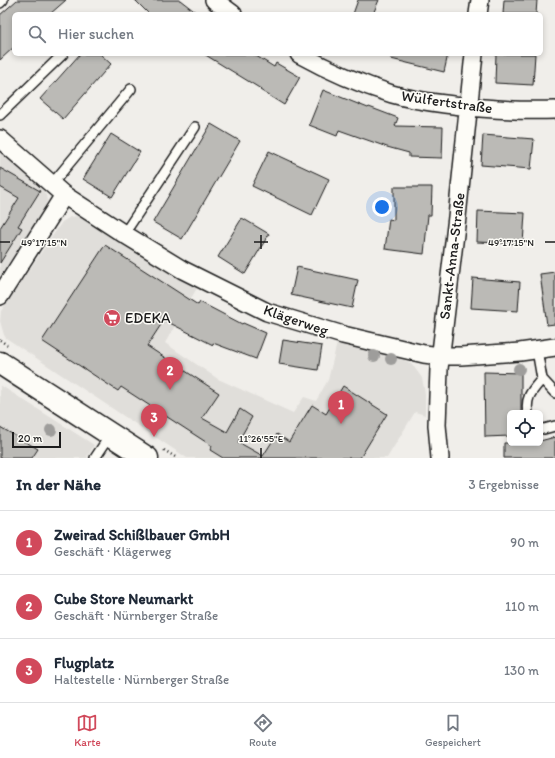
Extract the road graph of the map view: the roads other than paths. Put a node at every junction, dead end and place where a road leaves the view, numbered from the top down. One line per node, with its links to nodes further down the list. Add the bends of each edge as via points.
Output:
1 (3, 0): 4 (lane)
2 (214, 0): 5 (street)
3 (480, 0): 6 (street)
4 (0, 3)
5 (230, 12)
6 (478, 12)
7 (60, 56): 13 (lane)
8 (303, 56): 11 (street, Wülfertstraße, via 348,78 392,94)
9 (474, 56): 11 (street, Sankt-Anna-Straße)
10 (131, 89): 16 (lane)
11 (468, 107): 12 (street, Wülfertstraße); 21 (street, Sankt-Anna-Straße)
12 (555, 110)
13 (0, 115)
14 (195, 127): 17 (lane)
15 (0, 138): 16 (street, Klägerweg)
16 (58, 189): 17 (street, Klägerweg); 18 (street)
17 (124, 234): 21 (street, Klägerweg, via 183,270 267,312 343,335)
18 (0, 296)
19 (555, 347): 20 (street, Klägerweg)
20 (537, 350): 21 (street, Klägerweg); 23 (lane)
21 (440, 356): 31 (street, Sankt-Anna-Straße, via 437,425)
22 (0, 362): 28 (main road)
23 (542, 379): 24 (lane); 25 (lane, via 530,393)
24 (555, 393)
25 (528, 410)
26 (555, 426): 27 (lane)
27 (543, 429)
28 (111, 434): 29 (lane); 30 (main road)
29 (94, 458)
30 (147, 458)
31 (440, 458)

